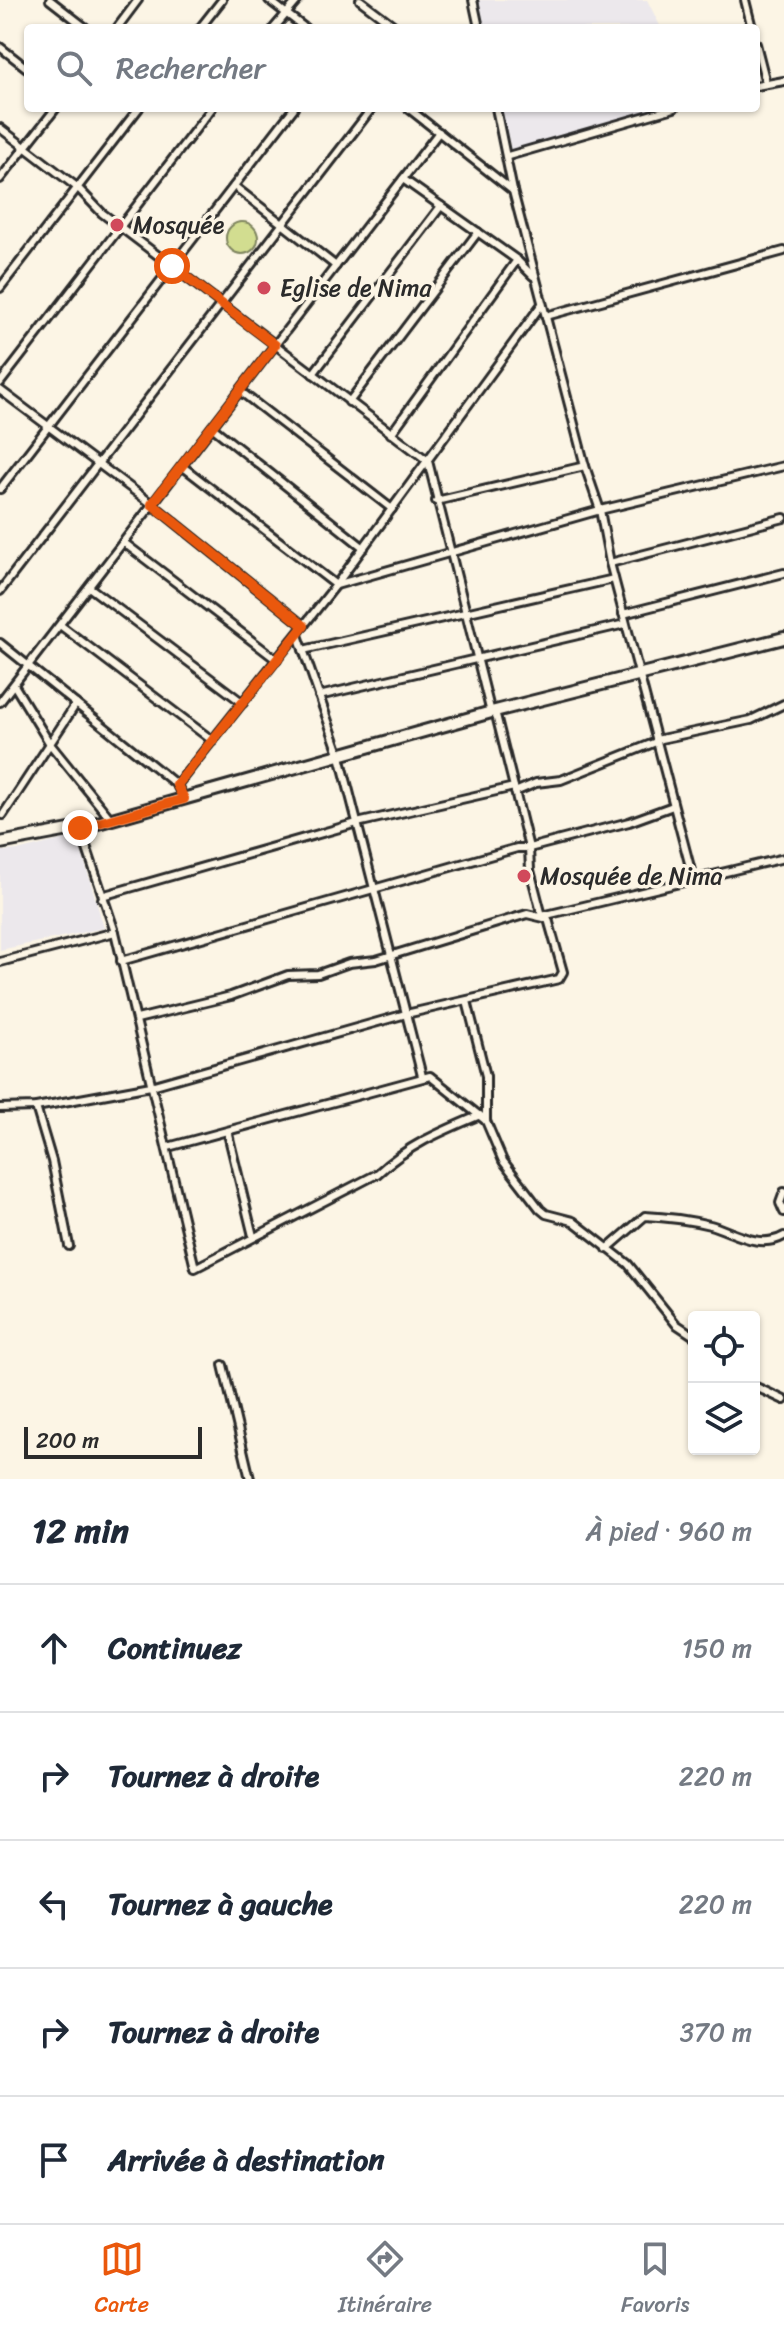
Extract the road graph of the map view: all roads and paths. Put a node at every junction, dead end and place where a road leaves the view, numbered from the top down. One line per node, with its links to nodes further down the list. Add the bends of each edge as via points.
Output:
1 (50, 0): 10 (street)
2 (138, 0): 11 (street)
3 (222, 0): 12 (street)
4 (269, 0): 9 (street)
5 (298, 0): 9 (street)
6 (360, 0): 15 (street)
7 (473, 0): 16 (street)
8 (745, 0): 17 (street)
9 (286, 13): 13 (street); 14 (street)
10 (81, 24)
11 (120, 24)
12 (203, 24)
13 (277, 24)
14 (300, 24)
15 (392, 24)
16 (478, 24)
17 (751, 24)
18 (0, 47): 20 (street)
19 (760, 60): 22 (street)
20 (24, 66)
21 (784, 81): 22 (street)
22 (766, 83): 23 (street)
23 (760, 85)
24 (53, 112): 34 (street)
25 (136, 112): 39 (street)
26 (209, 112): 43 (street)
27 (291, 112): 38 (street)
28 (369, 112): 42 (street)
29 (413, 112): 33 (street)
30 (497, 112): 35 (street)
31 (660, 112): 35 (street)
32 (0, 128): 34 (street)
33 (439, 132): 37 (street); 40 (street)
34 (24, 147): 36 (street); 39 (street)
35 (508, 156): 40 (street)
36 (0, 179)
37 (403, 179): 41 (street); 48 (street)
38 (234, 186): 42 (street); 47 (street)
39 (78, 188): 43 (street); 50 (street)
40 (513, 191): 49 (street)
41 (441, 206): 44 (street); 55 (street)
42 (283, 225): 48 (street); 51 (street)
43 (121, 227): 47 (street); 56 (street)
44 (478, 232): 46 (street); 59 (street)
45 (784, 251): 53 (street)
46 (517, 260): 49 (street); 62 (street)
47 (172, 266): 51 (street); 60 (street)
48 (336, 266): 54 (street)
49 (536, 279): 52 (street)
50 (0, 288)
51 (222, 304): 54 (street); 64 (street)
52 (542, 304): 53 (street); 63 (street)
53 (546, 316): 66 (street)
54 (275, 345): 55 (street); 58 (street)
55 (313, 374): 59 (street)
56 (0, 383)
57 (0, 390): 60 (street)
58 (240, 391): 61 (street); 71 (street)
59 (349, 402): 62 (street)
60 (48, 426): 64 (street); 68 (street)
61 (212, 427): 65 (street); 75 (street)
62 (391, 434): 63 (street)
63 (428, 461): 69 (street); 71 (street)
64 (99, 464): 70 (street); 82 (street)
65 (182, 466): 70 (street); 80 (street)
66 (585, 466): 69 (street); 72 (street)
67 (784, 466): 72 (street)
68 (0, 489)
69 (436, 501): 76 (street)
70 (152, 504): 74 (street); 87 (street)
71 (392, 509): 75 (street)
72 (600, 510): 76 (street); 77 (street)
73 (784, 518): 77 (street)
74 (123, 542): 81 (street); 93 (street)
75 (364, 548): 80 (street)
76 (451, 555): 80 (street); 83 (street)
77 (610, 563): 79 (street)
78 (784, 573): 84 (street)
79 (614, 579): 83 (street); 84 (street)
80 (336, 585): 87 (street)
81 (89, 587): 86 (street); 99 (street)
82 (0, 591)
83 (465, 613): 91 (street); 92 (street)
84 (623, 614): 85 (street)
85 (625, 624): 92 (street); 95 (street)
86 (60, 625): 94 (street); 103 (street)
87 (304, 626): 88 (street)
88 (298, 635): 91 (street); 93 (street)
89 (784, 638): 95 (main road)
90 (0, 643): 94 (street)
91 (303, 650): 97 (street)
92 (477, 659): 97 (street); 102 (street)
93 (277, 660): 99 (street)
94 (28, 666): 96 (street); 100 (street)
95 (638, 674): 102 (main road); 104 (street)
96 (14, 685): 98 (street); 105 (street)
97 (319, 696): 106 (street)
98 (0, 702)
99 (243, 703): 103 (street)
100 (76, 704): 105 (street); 107 (street)
101 (784, 704): 104 (street, via 751,720)
102 (493, 712): 106 (main road); 108 (street)
103 (213, 741): 107 (street)
104 (656, 741): 108 (street, via 561,780); 110 (street)
105 (50, 744): 111 (street); 112 (street)
106 (340, 756): 109 (main road); 113 (street)
107 (177, 785): 109 (street)
108 (514, 789): 113 (street); 115 (street)
109 (184, 799): 112 (main road)
110 (673, 806): 118 (street); 120 (street)
111 (3, 815)
112 (109, 817): 114 (main road)
113 (357, 823): 121 (street); 122 (street)
114 (80, 828): 116 (main road); 122 (street)
115 (527, 837): 117 (street); 118 (street)
116 (0, 843)
117 (517, 848): 118 (street); 121 (street)
118 (529, 848): 123 (street)
119 (784, 858): 120 (street)
120 (694, 882): 123 (street)
121 (373, 889): 125 (street); 126 (street)
122 (102, 899): 124 (street)
123 (542, 916): 125 (street, via 527,914); 128 (street, via 548,919 562,976)
124 (115, 932): 126 (street); 127 (street)
125 (391, 954): 129 (street); 130 (street, via 318,974 288,975 231,996)
126 (121, 961): 130 (street)
127 (0, 962)
128 (467, 1001): 129 (street); 135 (street, via 486,1076)
129 (406, 1014): 131 (street); 132 (street)
130 (137, 1019): 132 (street)
131 (422, 1076): 135 (street, via 439,1079); 136 (street)
132 (151, 1086): 133 (street); 137 (street)
133 (36, 1107): 134 (street); 142 (street)
134 (0, 1108)
135 (483, 1118): 140 (street, via 434,1134 377,1174 275,1230); 143 (street, via 503,1161 540,1209 573,1221)
136 (228, 1134): 137 (street); 140 (street)
137 (168, 1147): 140 (street, via 195,1268)
138 (784, 1192): 139 (street)
139 (784, 1212)
140 (253, 1236)
141 (784, 1236): 143 (street, via 755,1241 708,1225 645,1216)
142 (69, 1246)
143 (607, 1249): 144 (street, via 637,1273 669,1316)
144 (688, 1331)
145 (223, 1365): 148 (street)
146 (760, 1389): 147 (street)
147 (784, 1400)
148 (250, 1479)

